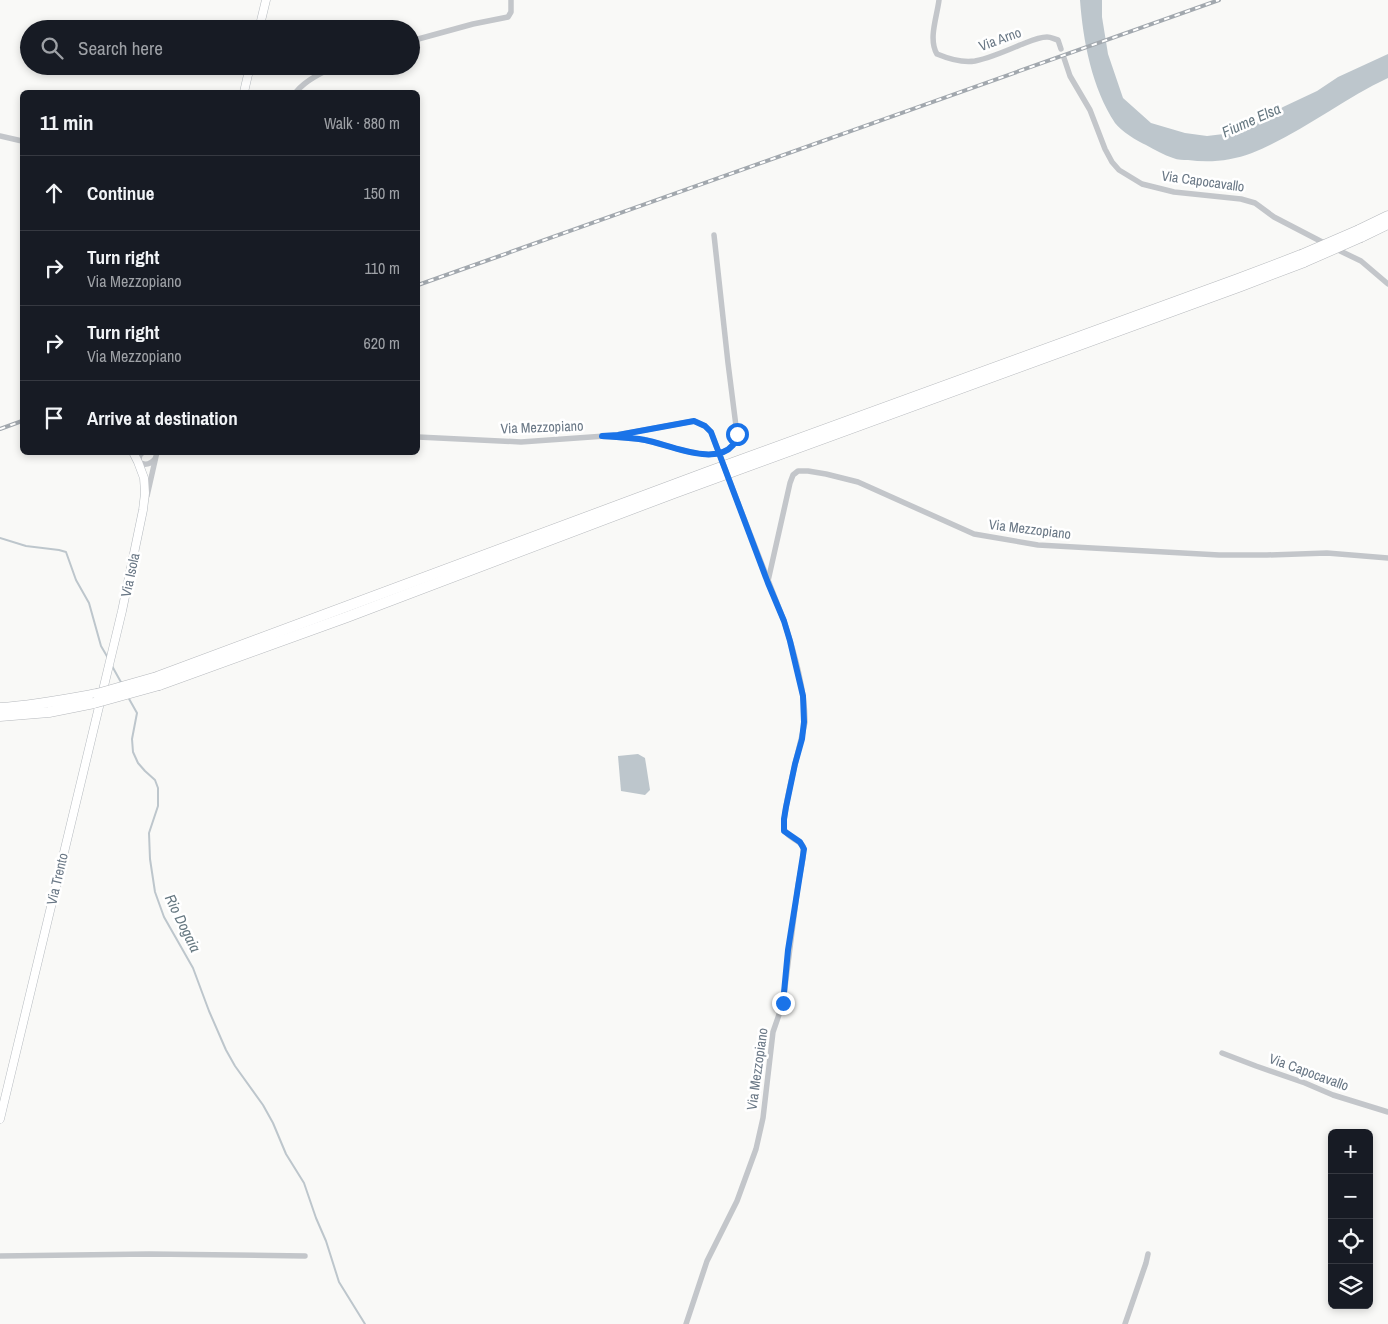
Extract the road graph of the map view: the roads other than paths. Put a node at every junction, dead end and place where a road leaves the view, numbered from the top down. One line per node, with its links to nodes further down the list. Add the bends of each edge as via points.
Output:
1 (266, 0): 4 (street)
2 (511, 0): 5 (street, via 508,17)
3 (939, 0): 6 (street, Via Arno, via 933,40 937,54 965,62 975,61 1046,37 1058,40)
4 (261, 20)
5 (420, 39)
6 (1061, 49)
7 (1064, 58): 18 (street, Via Capocavallo, via 1105,149 1120,170 1142,184 1174,192 1255,202 1274,217 1361,261)
8 (248, 75): 10 (street)
9 (319, 75): 11 (street)
10 (244, 90)
11 (298, 90)
12 (0, 136): 13 (street)
13 (20, 141)
14 (1388, 216): 16 (highway)
15 (1388, 224): 16 (highway)
16 (1360, 234): 30 (highway, bridge, via 1241,286 674,493 338,620 158,681)
17 (714, 235): 20 (street, via 737,434 734,444 722,453 708,455 644,440)
18 (1388, 284)
19 (420, 436): 20 (street, Via Mezzopiano, via 521,442)
20 (602, 436): 28 (street, Via Mezzopiano, bridge, via 694,421 705,426 711,432)
21 (134, 455): 25 (street, Via Isola)
22 (141, 455): 25 (street)
23 (156, 455): 25 (street, Via Isola, via 151,463)
24 (157, 455): 26 (street, Via Isola)
25 (138, 462): 26 (street, Via Isola, via 144,478)
26 (143, 510): 29 (street, Via Isola)
27 (1388, 558): 28 (street, Via Mezzopiano, via 1327,552 1219,555 1038,545 974,534 858,482 798,471 790,483)
28 (768, 583): 39 (street, Via Mezzopiano, via 790,641 805,708 802,739 784,819 786,834 802,846 803,858 783,1003 773,1032 756,1149 737,1201 707,1261)
29 (115, 638): 35 (street, Via Trento)
30 (95, 698): 31 (highway); 32 (highway, via 49,712)
31 (0, 708)
32 (0, 716)
33 (1222, 1053): 34 (street, Via Capocavallo)
34 (1388, 1112)
35 (0, 1119)
36 (1148, 1254): 40 (street)
37 (0, 1256): 38 (street)
38 (305, 1256)
39 (686, 1324)
40 (1125, 1324)

